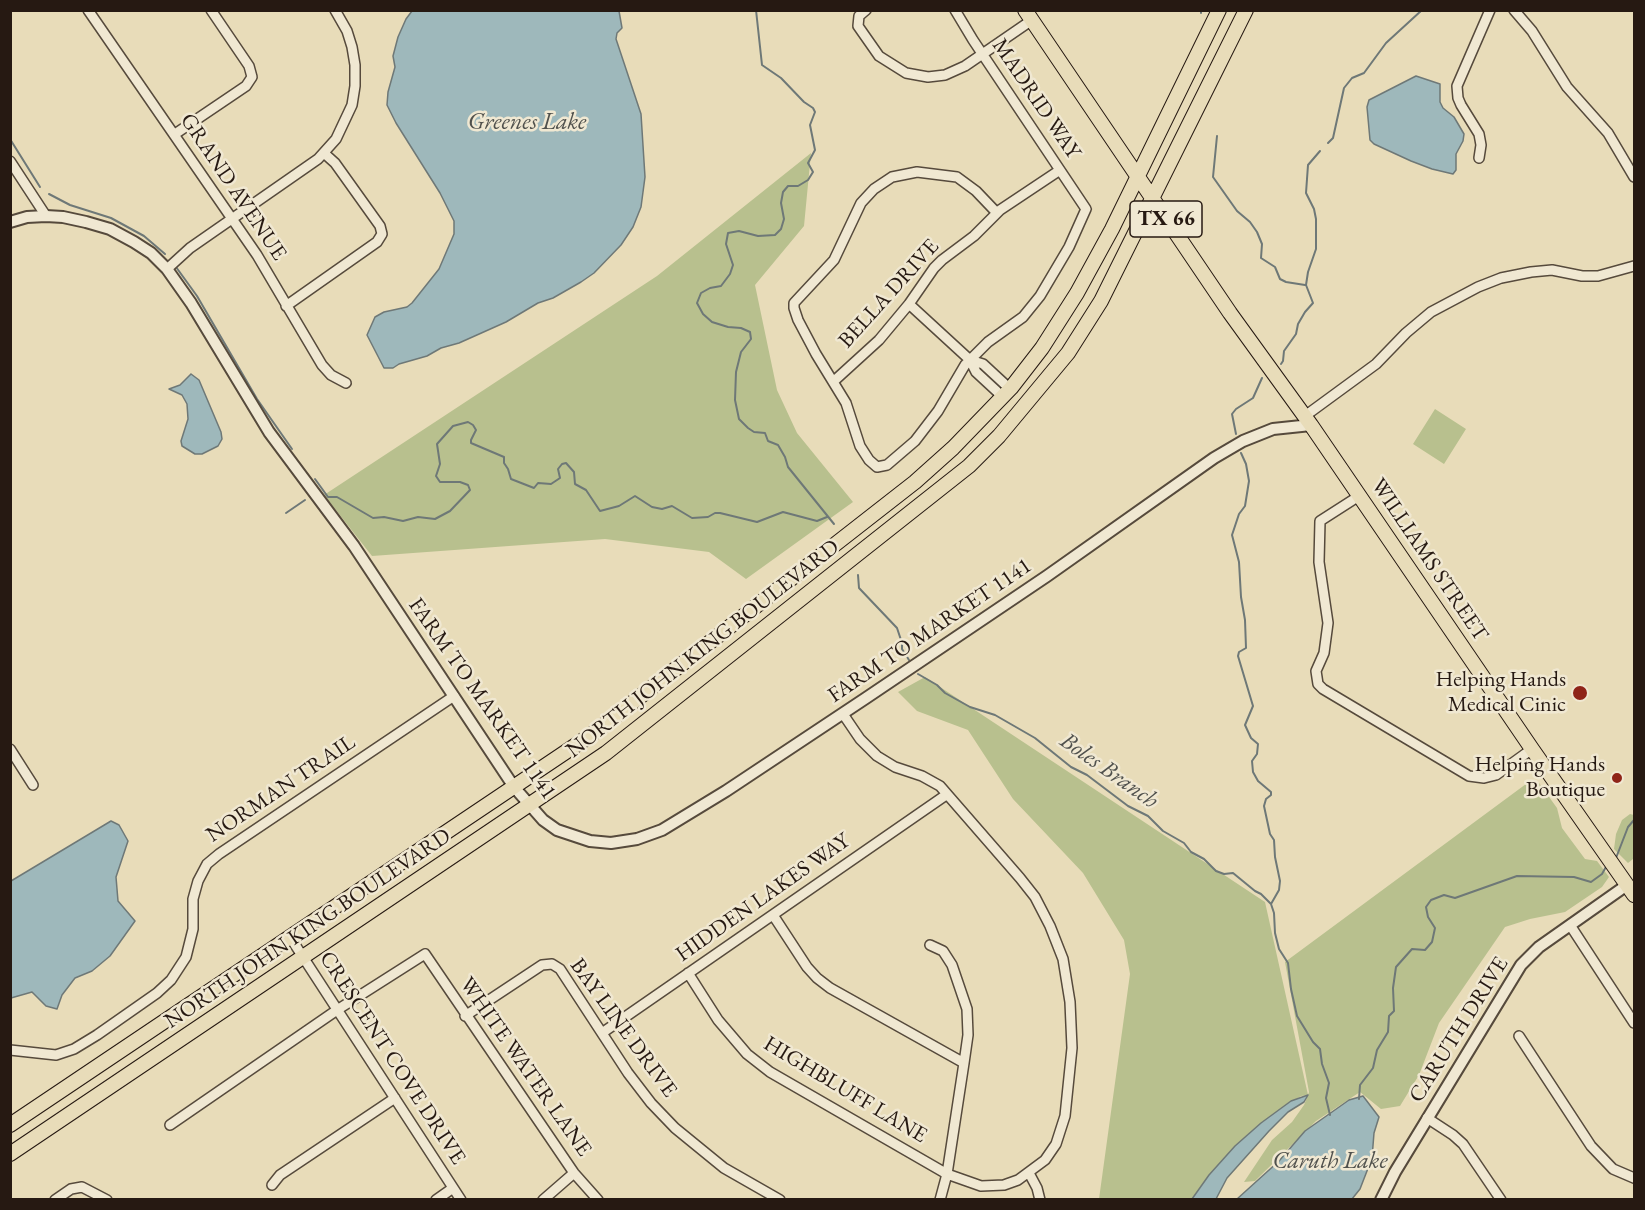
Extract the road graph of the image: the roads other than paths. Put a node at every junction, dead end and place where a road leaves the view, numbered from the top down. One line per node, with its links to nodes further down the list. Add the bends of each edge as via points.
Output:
1 (88, 10): 12 (street, GRAND AVENUE)
2 (211, 10): 12 (street, via 249,66 252,77 246,86)
3 (335, 10): 13 (street, via 352,47 355,86 345,122)
4 (866, 10): 11 (street, via 857,21 860,30 879,56 906,73 945,75)
5 (956, 10): 11 (street, MADRID WAY)
6 (1220, 10): 17 (main road, NORTH JOHN KING BOULEVARD)
7 (1246, 10): 19 (main road, NORTH JOHN KING BOULEVARD)
8 (1490, 10): 14 (street, via 1457,86 1461,105 1479,134)
9 (1514, 10): 18 (street, via 1567,87 1608,133)
10 (1029, 15): 11 (street); 17 (main road, TX 66)
11 (982, 55): 16 (street, MADRID WAY)
12 (175, 134): 22 (street, GRAND AVENUE)
13 (325, 154): 22 (street); 27 (street, via 380,226 382,234 377,242)
14 (1479, 158)
15 (10, 161): 21 (street)
16 (1060, 170): 20 (street, BELLA DRIVE); 28 (street, MADRID WAY, via 1086,209 1070,247 1023,317)
17 (1137, 176): 19 (main road, TX 66); 31 (main road, NORTH JOHN KING BOULEVARD, via 1077,292 1042,348)
18 (1635, 177)
19 (1152, 199): 32 (main road, NORTH JOHN KING BOULEVARD, via 1101,301 1068,354); 33 (main road, TX 66)
20 (997, 213): 26 (street, BELLA DRIVE, via 934,268); 29 (street, via 957,177 917,172 892,177 874,189 861,203 834,260 794,303 798,320)
21 (46, 216): 23 (street, FARM TO MARKET 1141); 25 (street, FARM TO MARKET 1141, via 110,229 151,253)
22 (232, 218): 25 (street); 27 (street, GRAND AVENUE)
23 (10, 222)
24 (1635, 266): 33 (street, via 1598,276 1552,270 1531,272 1478,287 1431,312)
25 (167, 269): 37 (street, FARM TO MARKET 1141, via 269,432 354,546)
26 (909, 304): 28 (street); 29 (street, BELLA DRIVE, via 879,340)
27 (286, 306): 30 (street, GRAND AVENUE, via 322,365)
28 (970, 360): 29 (street, via 925,430 887,465 877,467 860,446); 31 (street, via 983,364)
29 (834, 381)
30 (345, 383)
31 (1006, 393): 32 (main road); 35 (main road, NORTH JOHN KING BOULEVARD, via 915,482)
32 (1023, 407): 36 (main road, NORTH JOHN KING BOULEVARD, via 969,466)
33 (1308, 421): 34 (main road, WILLIAMS STREET / TX 66); 38 (street, FARM TO MARKET 1141, via 1273,429 1214,458)
34 (1359, 496): 40 (main road, WILLIAMS STREET / TX 66); 40 (street, via 1320,521 1319,562 1328,623 1324,653 1316,671 1318,684 1469,776 1496,775)
35 (789, 582): 36 (main road); 42 (main road, NORTH JOHN KING BOULEVARD, via 591,735)
36 (801, 599): 44 (main road, NORTH JOHN KING BOULEVARD, via 606,753)
37 (454, 696): 42 (street, FARM TO MARKET 1141); 57 (street, NORMAN TRAIL, via 207,864 193,898 193,928 186,957 157,993 74,1049 56,1055)
38 (843, 714): 43 (street, via 877,756 940,786); 44 (street, FARM TO MARKET 1141, via 662,830 637,839 600,843 575,837 557,830)
39 (10, 749): 41 (street)
40 (1532, 749): 45 (main road, WILLIAMS STREET / TX 66)
41 (33, 785)
42 (514, 787): 44 (street, FARM TO MARKET 1141); 48 (main road, NORTH JOHN KING BOULEVARD)
43 (946, 795): 46 (street, HIDDEN LAKES WAY); 65 (street, via 1035,897 1063,959 1072,1048 1065,1116 1056,1143 1045,1160)
44 (530, 806): 50 (main road, NORTH JOHN KING BOULEVARD)
45 (1627, 885): 47 (street, CARUTH DRIVE)
46 (773, 915): 51 (street, HIDDEN LAKES WAY); 58 (street, via 817,978)
47 (1570, 925): 54 (street); 60 (street, CARUTH DRIVE, via 1521,965)
48 (290, 938): 50 (street, CRESCENT COVE DRIVE); 61 (main road, NORTH JOHN KING BOULEVARD)
49 (930, 945): 58 (street, via 943,951 961,988 967,1009)
50 (303, 957): 52 (street, CRESCENT COVE DRIVE); 63 (main road, NORTH JOHN KING BOULEVARD)
51 (688, 973): 55 (street, HIDDEN LAKES WAY); 66 (street, HIGHBLUFF LANE, via 718,1020 747,1054 770,1072)
52 (337, 1010): 53 (street, WHITE WATER LANE, via 425,954); 59 (street, CRESCENT COVE DRIVE); 62 (street)
53 (465, 1016): 55 (street, BAY LINE DRIVE, via 542,965 552,964 560,969); 64 (street, WHITE WATER LANE)
54 (1635, 1023)
55 (602, 1032): 76 (street, BAY LINE DRIVE, via 645,1096 675,1128 724,1168)
56 (1519, 1036): 67 (street, via 1591,1146 1613,1169)
57 (10, 1050)
58 (964, 1063): 66 (street)
59 (395, 1098): 68 (street, via 280,1175); 69 (street, CRESCENT COVE DRIVE)
60 (1427, 1118): 79 (street, CARUTH DRIVE); 80 (street, via 1464,1144)
61 (10, 1125)
62 (170, 1125)
63 (10, 1154)
64 (574, 1173): 74 (street); 75 (street, WHITE WATER LANE)
65 (1029, 1173): 66 (street, HIGHBLUFF LANE, via 1018,1180 981,1186); 78 (street)
66 (947, 1174): 77 (street)
67 (1635, 1178)
68 (272, 1185)
69 (453, 1188): 72 (street); 73 (street, CRESCENT COVE DRIVE)
70 (55, 1200): 71 (street, via 82,1187)
71 (107, 1200)
72 (436, 1200)
73 (461, 1200)
74 (543, 1200)
75 (598, 1200)
76 (780, 1200)
77 (940, 1200)
78 (1040, 1200)
79 (1381, 1200)
80 (1501, 1200)

